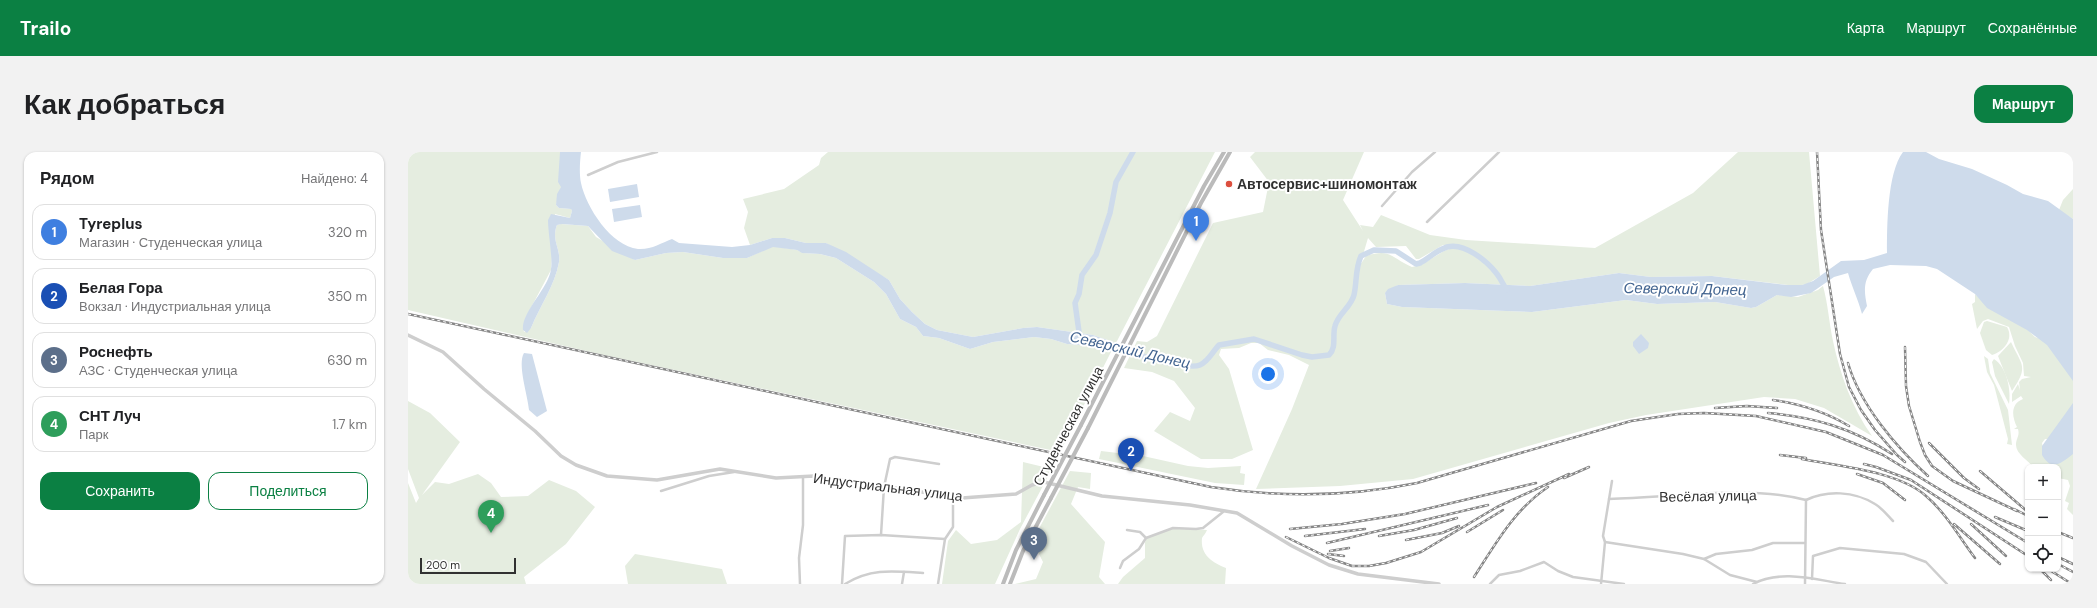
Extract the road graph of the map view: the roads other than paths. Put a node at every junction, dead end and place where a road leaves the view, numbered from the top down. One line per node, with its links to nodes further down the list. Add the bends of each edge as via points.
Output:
1 (657, 152): 6 (street, via 618,162)
2 (1224, 152): 41 (main road, Студенческая улица, bridge, via 1044,495)
3 (1230, 152): 35 (main road, Студенческая улица, bridge, via 1201,202 1088,428 1022,551)
4 (1435, 152): 7 (street, via 1412,172)
5 (1499, 152): 8 (street)
6 (588, 175)
7 (1382, 206)
8 (1428, 222)
9 (408, 335): 11 (street, Индустриальная улица, via 443,352 561,456 576,465 607,476 657,480 720,469)
10 (939, 464): 14 (street, via 895,457 890,459)
11 (735, 472): 12 (street, Индустриальная улица, via 776,478); 15 (street, via 709,476)
12 (803, 476): 14 (street, Индустриальная улица); 37 (street)
13 (1612, 481): 17 (street)
14 (884, 487): 16 (street, Индустриальная улица); 22 (street)
15 (662, 491)
16 (953, 497): 19 (street, Индустриальная улица, via 1016,494 1044,482 1102,496 1190,505); 24 (street, via 953,527)
17 (1609, 499): 18 (street, Весёлая улица, via 1718,493 1789,496); 25 (street, via 1603,536)
18 (1806, 500): 20 (street, via 1828,493 1854,495 1876,504); 26 (street)
19 (1223, 512): 23 (street, via 1203,528 1173,528); 42 (street, Индустриальная улица, via 1237,513 1292,546 1347,571)
20 (1893, 521)
21 (1127, 530): 23 (street, via 1140,532)
22 (881, 535): 24 (street); 38 (street, via 845,536)
23 (1146, 538): 28 (street, via 1139,549 1123,561)
24 (945, 539): 40 (street)
25 (1605, 542): 27 (street); 36 (street)
26 (1805, 542): 27 (street, via 1773,543 1752,550 1716,554); 31 (street)
27 (1704, 559): 34 (street, via 1730,575)
28 (1120, 568)
29 (904, 572): 30 (street); 38 (street, via 872,572); 39 (street)
30 (923, 573)
31 (1805, 578): 32 (street); 34 (street, via 1773,577); 47 (street)
32 (1812, 579): 48 (street); 49 (street, via 1813,556 1840,548 1904,554 1926,562)
33 (1493, 580): 36 (street, via 1499,575 1544,562 1573,577); 43 (street); 44 (street)
34 (1757, 582): 46 (street)
35 (1010, 583)
36 (1601, 583): 45 (street)
37 (800, 584)
38 (844, 584)
39 (902, 584)
40 (938, 584)
41 (1002, 584)
42 (1439, 584)
43 (1490, 584)
44 (1494, 584)
45 (1624, 584)
46 (1753, 584)
47 (1805, 584)
48 (1845, 584)
49 (1947, 584)

